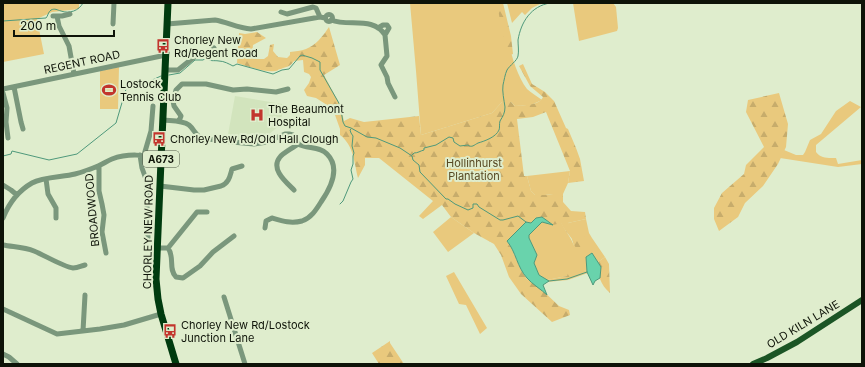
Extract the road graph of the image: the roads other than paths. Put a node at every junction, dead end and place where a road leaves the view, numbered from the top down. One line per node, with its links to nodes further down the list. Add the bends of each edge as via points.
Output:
1 (114, 3): 6 (street)
2 (168, 3): 7 (highway, CHORLEY NEW ROAD / A673)
3 (281, 12): 5 (street, via 287,14 313,7)
4 (70, 14): 13 (street, via 55,16 69,48)
5 (323, 17): 7 (street, via 251,29 215,20); 8 (street, via 330,15 331,20 337,22 365,23)
6 (113, 24)
7 (167, 24): 11 (highway, CHORLEY NEW ROAD / A673)
8 (378, 28): 9 (street); 9 (street, via 387,24 389,28)
9 (385, 35): 18 (street, via 387,56 381,65)
10 (215, 48): 12 (street, via 198,54 178,70)
11 (166, 55): 12 (highway, CHORLEY NEW ROAD / A673); 13 (street, REGENT ROAD)
12 (165, 70): 20 (highway, CHORLEY NEW ROAD / A673)
13 (74, 74): 14 (street, REGENT ROAD)
14 (14, 87): 15 (street, REGENT ROAD); 22 (street)
15 (3, 89)
16 (288, 89): 21 (street, via 276,92 233,90 206,84 182,84 176,90 173,101 180,116)
17 (3, 93): 23 (street)
18 (395, 97)
19 (151, 108): 25 (street, via 151,131)
20 (163, 120): 21 (street); 26 (highway, CHORLEY NEW ROAD / A673)
21 (179, 121): 24 (street, via 190,126 201,138 254,144 265,143 289,134 293,135)
22 (23, 129)
23 (8, 138)
24 (298, 144): 32 (street, via 280,157 277,165 279,173); 37 (street, via 322,150 329,155 334,172 330,188 314,213 304,220 289,222 272,218 266,221)
25 (142, 155): 26 (street); 27 (street, via 126,155); 38 (street, via 142,168 147,182)
26 (161, 158): 31 (highway, CHORLEY NEW ROAD / A673)
27 (98, 166): 29 (street, via 76,174); 43 (street, BROADWOOD, via 99,191 104,215 102,232)
28 (242, 166): 31 (street, via 232,169 228,180 221,186 204,190)
29 (46, 179): 33 (street, via 35,182); 36 (street, via 48,194 56,208)
30 (3, 185): 33 (street)
31 (160, 186): 41 (highway, CHORLEY NEW ROAD / A673)
32 (294, 190)
33 (17, 195): 35 (street)
34 (207, 212): 42 (street, via 197,212)
35 (3, 218)
36 (56, 218)
37 (265, 228)
38 (147, 234)
39 (234, 236): 42 (street, via 183,278 176,277 173,272 172,255)
40 (3, 245): 44 (street, via 32,250 71,268)
41 (157, 248): 42 (street); 49 (highway, CHORLEY NEW ROAD / A673, via 156,288)
42 (168, 248)
43 (105, 254)
44 (85, 265)
45 (85, 295): 50 (street)
46 (224, 297): 54 (street)
47 (862, 300): 55 (main road, OLD KILN LANE, via 797,342)
48 (3, 309): 50 (street, via 54,334)
49 (161, 314): 50 (street, via 124,325); 53 (highway, CHORLEY NEW ROAD / A673)
50 (83, 331)
51 (3, 354): 52 (street)
52 (17, 364)
53 (176, 364)
54 (245, 364)
55 (753, 364)

